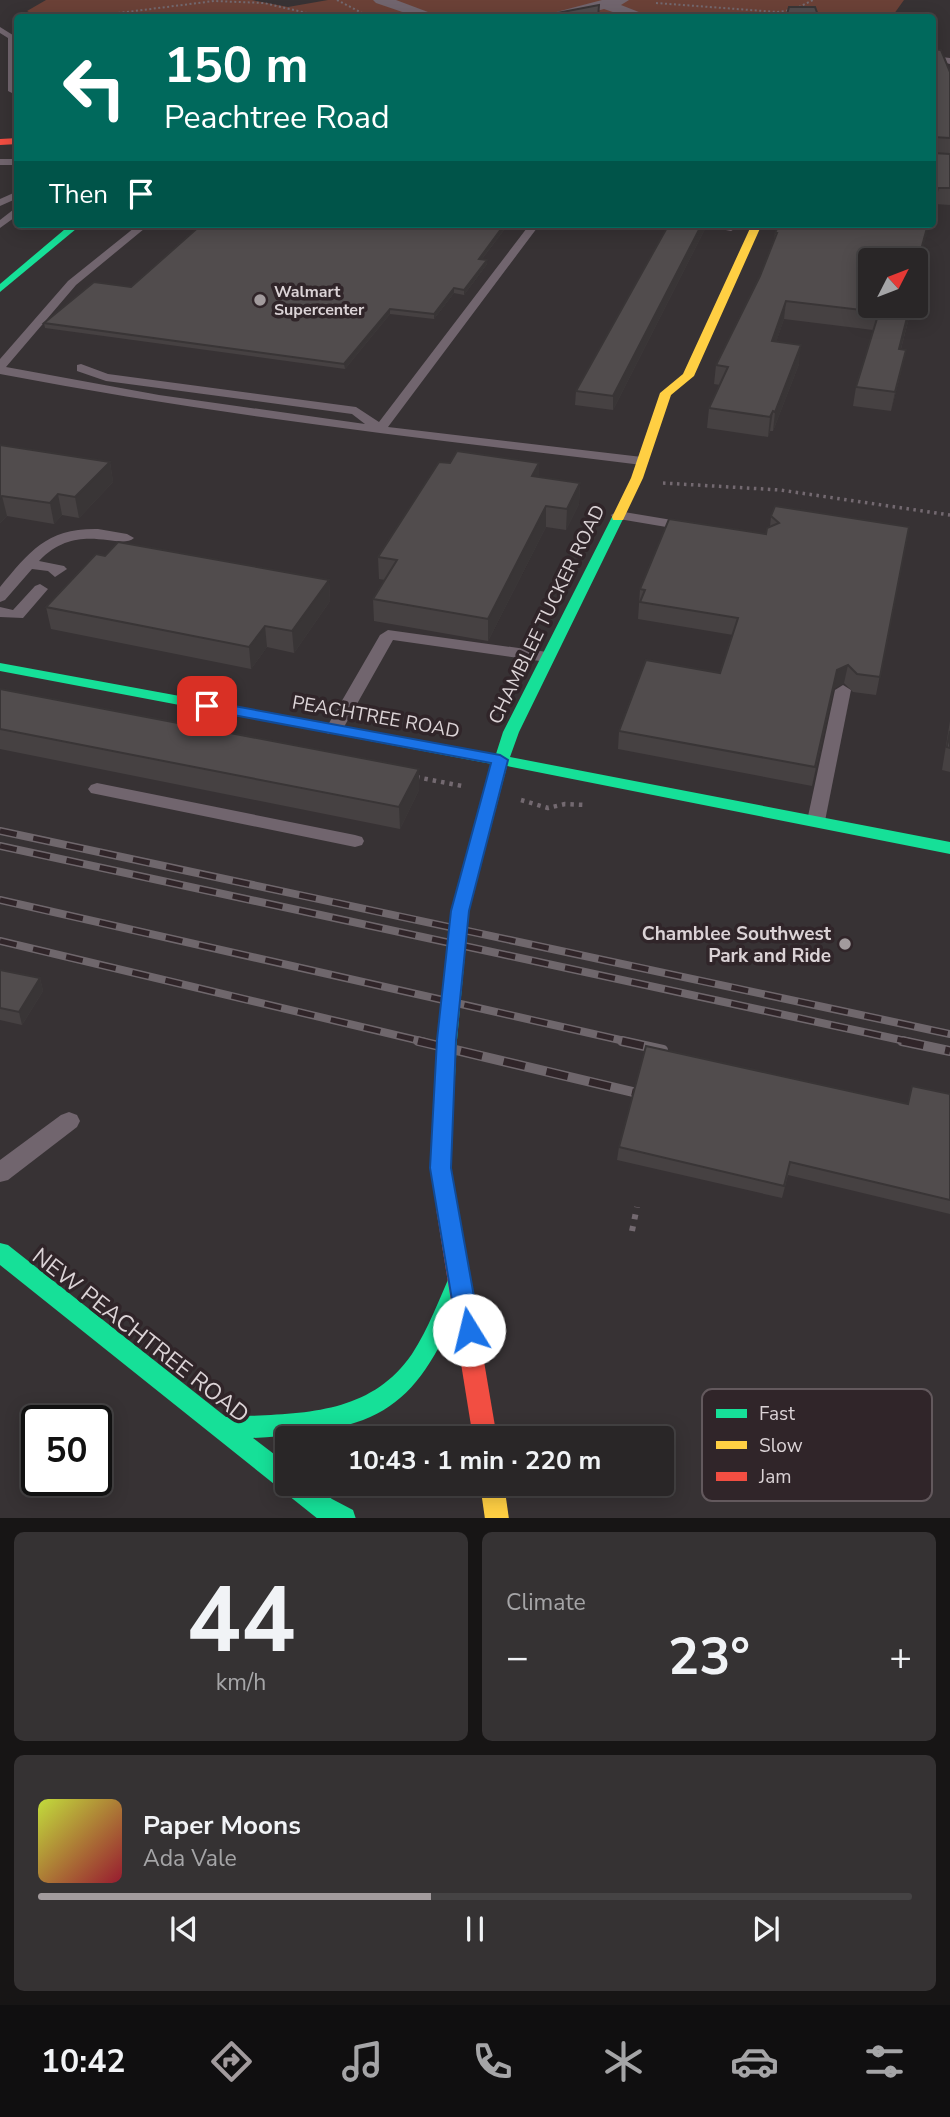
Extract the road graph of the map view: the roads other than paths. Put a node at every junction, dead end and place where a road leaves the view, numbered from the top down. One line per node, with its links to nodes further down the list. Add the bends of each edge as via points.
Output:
1 (381, 0): 5 (street)
2 (621, 0): 3 (street)
3 (604, 4): 4 (street); 6 (street)
4 (646, 10)
5 (425, 14)
6 (565, 14)
7 (1, 30): 8 (lane, via 12,37)
8 (9, 82)
9 (14, 213): 10 (lane)
10 (0, 225)
11 (72, 228): 15 (main road)
12 (140, 228): 16 (lane, via 72,283)
13 (532, 228): 20 (lane)
14 (755, 228): 19 (main road, CHAMBLEE TUCKER ROAD, via 688,376)
15 (0, 289)
16 (0, 368): 20 (lane, via 88,388)
17 (81, 368): 20 (lane, via 106,377 356,411)
18 (661, 373): 19 (main road)
19 (666, 393): 21 (main road, CHAMBLEE TUCKER ROAD)
20 (380, 429): 21 (lane)
21 (642, 461): 22 (main road, CHAMBLEE TUCKER ROAD)
22 (618, 515): 23 (lane); 30 (main road, CHAMBLEE TUCKER ROAD)
23 (703, 529)
24 (127, 538): 25 (lane, via 77,534 50,542)
25 (31, 564): 26 (lane, via 59,569); 28 (lane)
26 (55, 572)
27 (40, 589): 29 (lane, via 17,614)
28 (0, 597)
29 (0, 612)
30 (547, 657): 33 (lane, via 388,635); 34 (main road, CHAMBLEE TUCKER ROAD)
31 (1, 669): 33 (main road, PEACHTREE ROAD)
32 (843, 690): 36 (lane)
33 (334, 730): 34 (main road, PEACHTREE ROAD)
34 (500, 760): 36 (main road, PEACHTREE ROAD); 42 (main road, CHAMBLEE TUCKER ROAD, via 460,911 447,1040 440,1168)
35 (96, 789): 37 (lane)
36 (816, 821): 38 (main road, PEACHTREE ROAD)
37 (355, 841)
38 (950, 848)
39 (69, 1121): 40 (lane)
40 (0, 1173)
41 (0, 1252): 44 (main road, NEW PEACHTREE ROAD)
42 (460, 1276): 43 (main road, CHAMBLEE TUCKER ROAD); 44 (main road, via 443,1322 409,1377 380,1404 337,1419)
43 (483, 1426)
44 (222, 1428): 45 (main road, NEW PEACHTREE ROAD)
45 (275, 1470)
46 (308, 1496): 48 (main road)
47 (494, 1496): 49 (main road)
48 (344, 1518)
49 (497, 1518)

